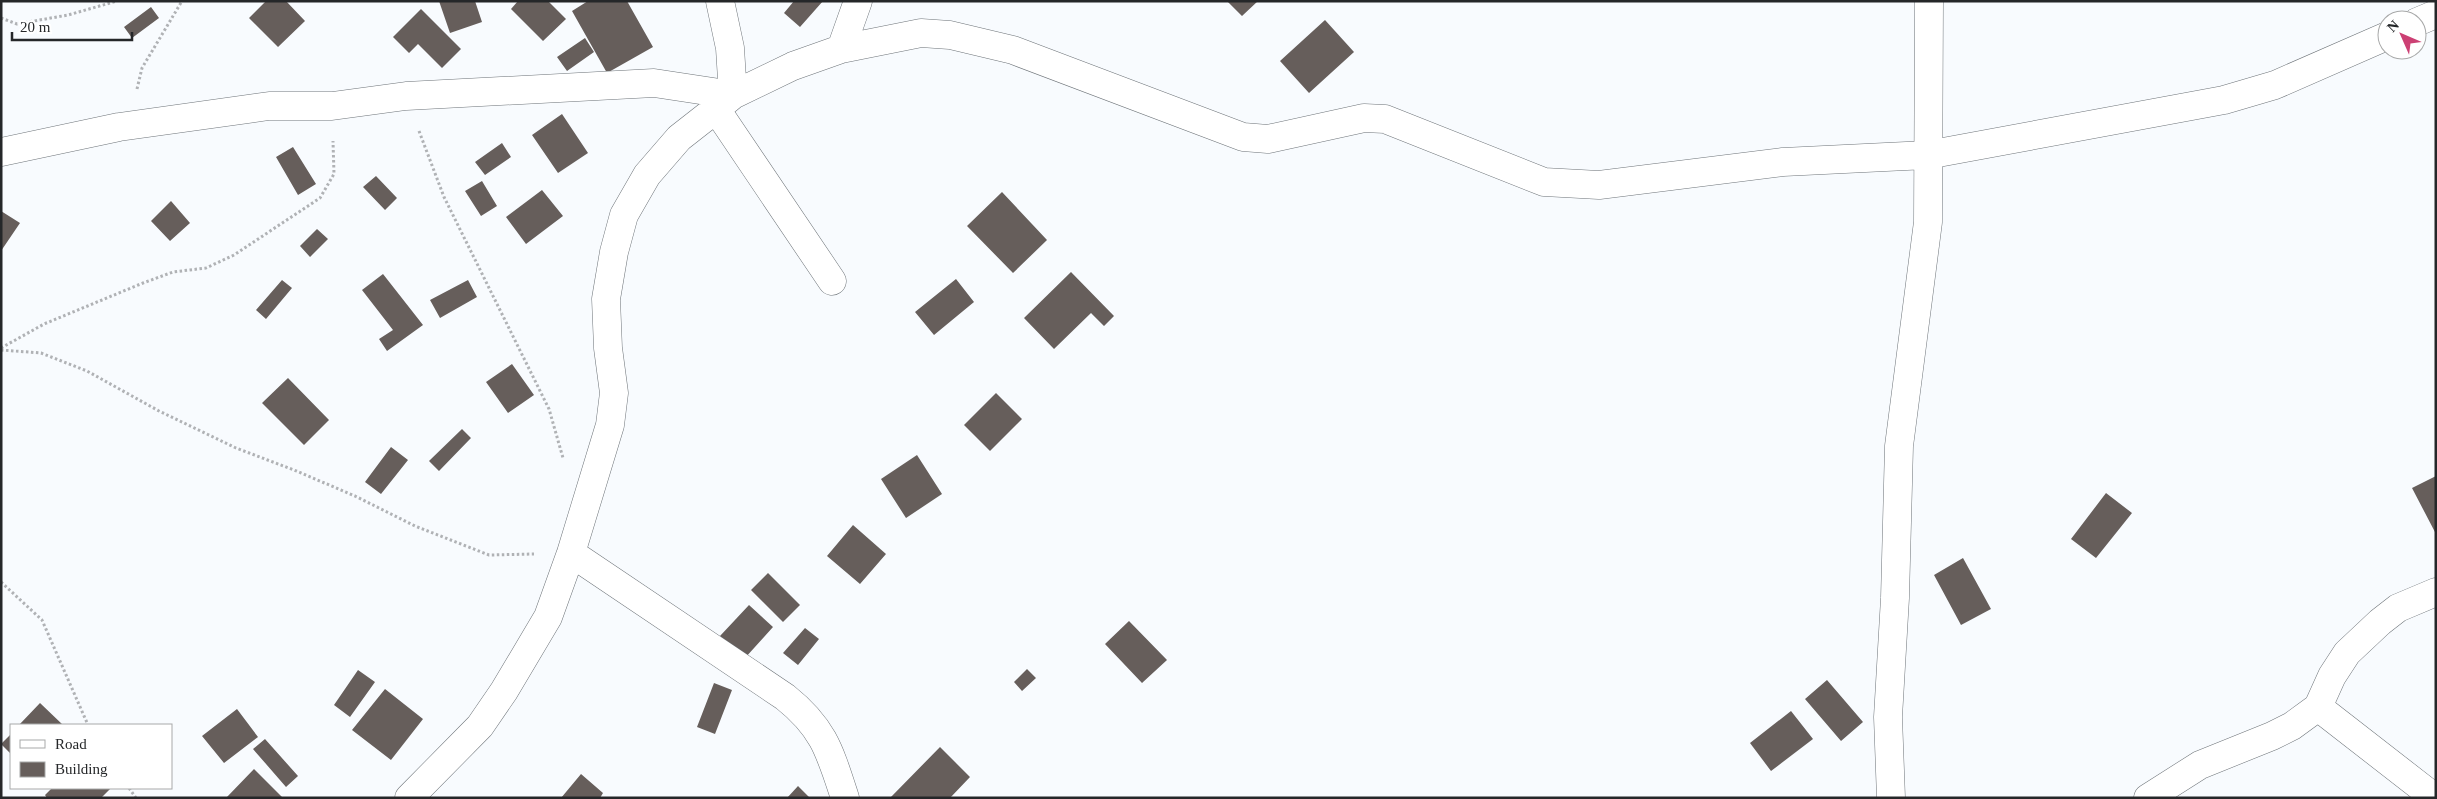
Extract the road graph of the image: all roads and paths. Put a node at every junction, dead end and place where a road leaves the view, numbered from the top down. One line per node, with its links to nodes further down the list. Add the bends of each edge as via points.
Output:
1 (117, 1): 6 (path, via 16,24)
2 (182, 1): 12 (path, via 142,68 135,102)
3 (720, 1): 10 (street, via 730,48)
4 (858, 1): 8 (street)
5 (1929, 1): 14 (street)
6 (1, 18)
7 (2377, 40): 14 (street, via 2275,86 2224,100)
8 (841, 49): 10 (street, via 793,66); 14 (street, via 922,33 950,35 1013,50 1243,137 1268,139 1364,118 1385,119 1544,182 1562,185 1598,185 1783,162)
9 (406, 96): 10 (street, via 654,83); 11 (street); 17 (path, via 444,197 549,409)
10 (724, 102): 15 (street); 18 (street, via 679,138 647,175 624,215 606,299 614,394 610,425)
11 (332, 106): 12 (street, via 269,106); 16 (path, via 334,174 320,198 234,255 206,268 173,272 143,283 44,324)
12 (119, 128): 13 (street)
13 (1, 152)
14 (1927, 155): 25 (street, via 1928,222 1899,446 1888,717)
15 (832, 281)
16 (1, 349): 18 (path, via 41,353 87,371 236,448 489,555)
17 (565, 465)
18 (571, 553): 23 (street, via 548,617 504,691 480,726); 24 (street, via 806,714 820,733)
19 (1, 582): 22 (path, via 42,620)
20 (2436, 592): 21 (street, via 2398,608 2347,653)
21 (2318, 707): 26 (street, via 2292,726 2200,766); 27 (street)
22 (88, 724)
23 (409, 798)
24 (845, 798)
25 (1891, 798)
26 (2148, 798)
27 (2435, 798)

